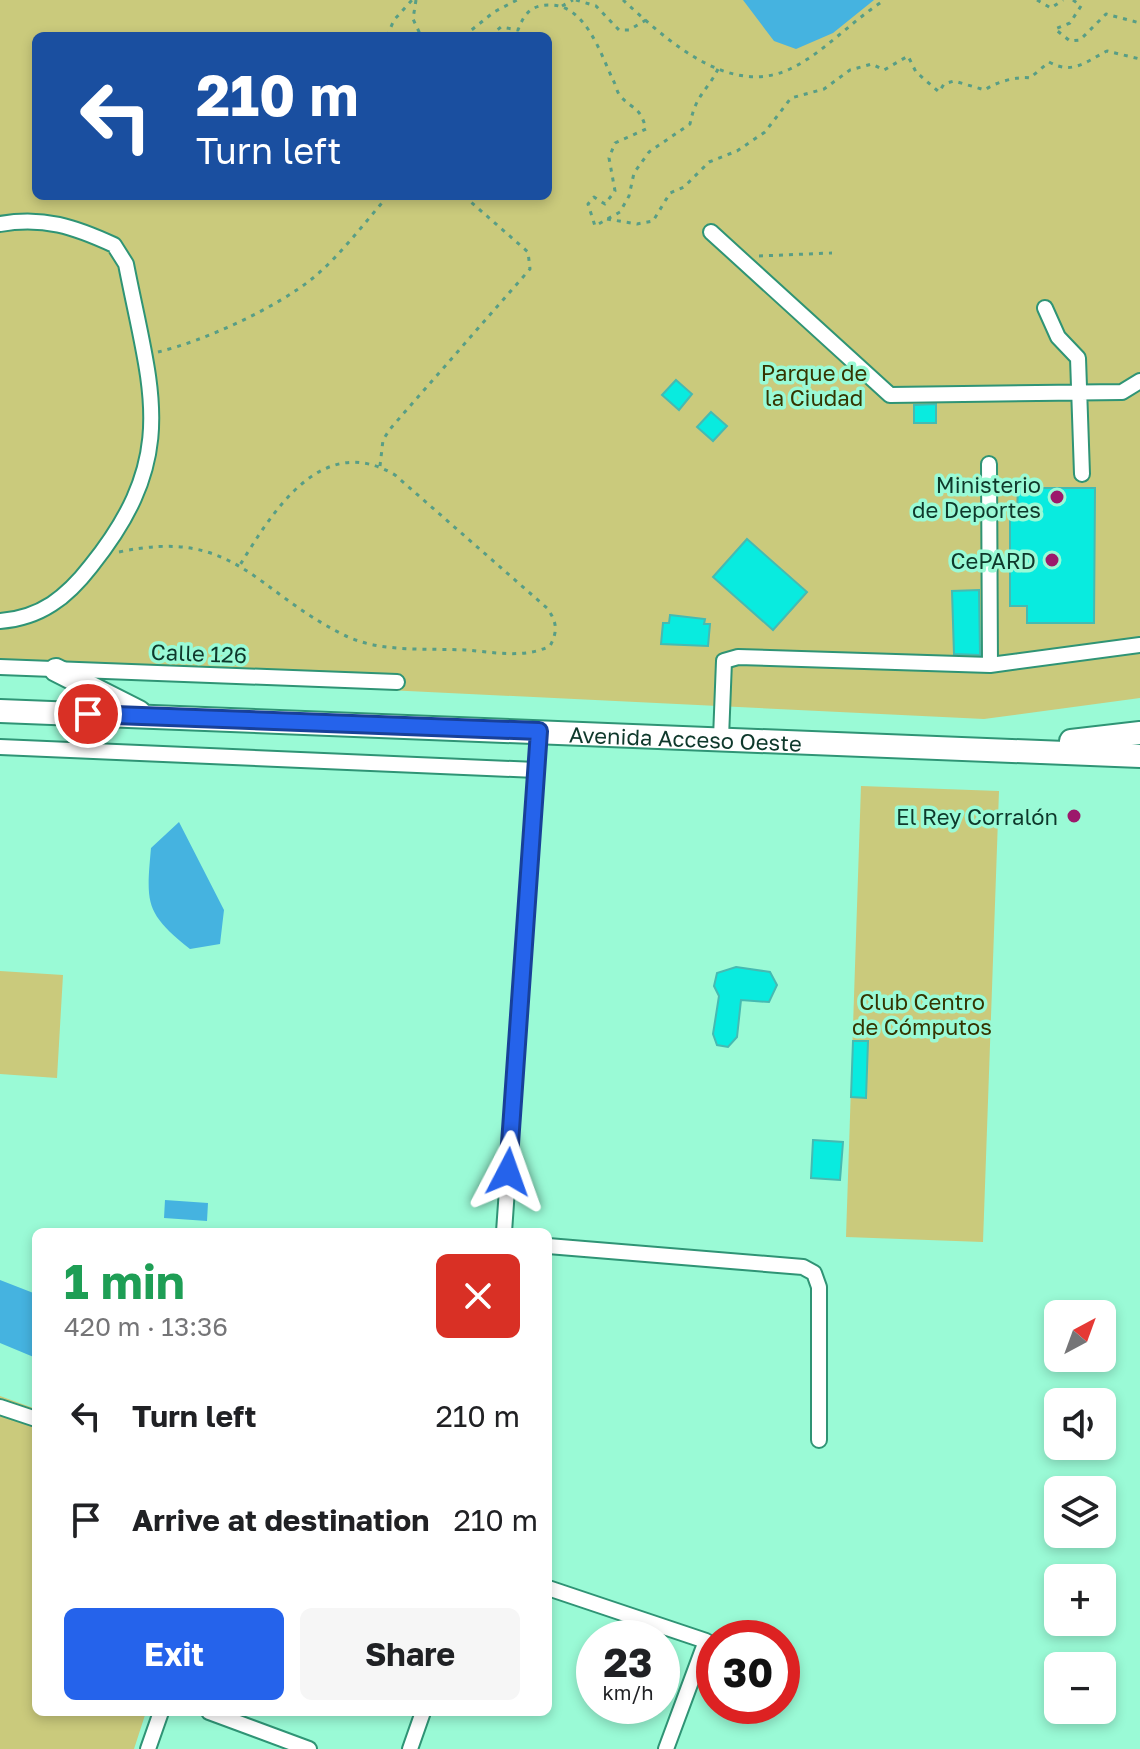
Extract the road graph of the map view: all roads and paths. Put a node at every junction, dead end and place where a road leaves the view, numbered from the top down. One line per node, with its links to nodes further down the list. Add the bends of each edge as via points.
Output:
1 (414, 0): 12 (path); 13 (path)
2 (517, 0): 14 (path)
3 (575, 0): 9 (path); 10 (path, via 596,6 619,30)
4 (623, 0): 10 (path)
5 (885, 0): 17 (path, via 790,69 756,78)
6 (1037, 0): 7 (path, via 1051,8)
7 (1063, 0)
8 (1073, 0): 11 (path, via 1081,6 1070,23 1055,29 1070,41 1080,40 1106,14)
9 (562, 6): 15 (path, via 538,6 518,30 501,27); 20 (path, via 587,26 620,96 635,104 646,129 615,143 609,158 615,191 605,204 594,197 588,204 595,226)
10 (646, 19): 17 (path, via 685,52)
11 (1140, 23)
12 (389, 32)
13 (419, 32)
14 (471, 32)
15 (495, 32)
16 (1140, 59): 20 (path, via 1107,51 1075,69 1049,62 1030,78 993,83 985,90 954,81 939,92 916,72 908,56 884,70 872,64 850,70 824,89 791,98 765,132 709,162 684,187 670,193 653,221)
17 (718, 69): 20 (path, via 699,92 690,124 649,152 634,173 620,212)
18 (384, 200): 26 (path, via 315,276 291,294 180,346)
19 (469, 200): 30 (path, via 528,252 530,269 390,429)
20 (607, 219)
21 (0, 224): 26 (street, via 55,221 114,245 126,264)
22 (711, 232): 24 (street)
23 (832, 253): 24 (path)
24 (739, 258): 28 (street, via 890,395)
25 (1045, 308): 28 (street, via 1058,337 1078,358)
26 (144, 355): 32 (street, via 151,451 138,497)
27 (1140, 381): 28 (street, via 1122,392)
28 (1082, 393): 31 (street)
29 (989, 464): 36 (street)
30 (380, 466): 33 (path, via 360,461 325,467 274,511); 33 (path, via 547,608 555,619 550,646 521,654 371,644 334,629)
31 (1082, 474)
32 (99, 556): 33 (path, via 164,544 198,547); 34 (street, via 54,604)
33 (240, 565)
34 (0, 621)
35 (1140, 645): 36 (street)
36 (990, 665): 44 (street, via 738,657 724,661)
37 (0, 667): 38 (street, Calle 126)
38 (56, 670): 39 (street, Calle 126); 41 (highway)
39 (397, 682)
40 (0, 711): 41 (highway, Avenida Acceso Oeste)
41 (147, 717): 42 (highway, Avenida Acceso Oeste)
42 (539, 731): 44 (highway, Avenida Acceso Oeste); 48 (street)
43 (1140, 733): 46 (highway)
44 (721, 738): 46 (highway, Avenida Acceso Oeste)
45 (0, 747): 48 (street)
46 (986, 748): 47 (highway)
47 (1140, 756)
48 (536, 770): 49 (street)
49 (504, 1228)
50 (552, 1246): 53 (street, via 803,1267 814,1273 819,1287)
51 (0, 1407): 52 (street)
52 (32, 1418)
53 (819, 1440)
54 (552, 1589): 61 (street, via 706,1641)
55 (160, 1716): 58 (street)
56 (220, 1716): 59 (street)
57 (422, 1716): 60 (street)
58 (148, 1749)
59 (309, 1749)
60 (410, 1749)
61 (666, 1749)

